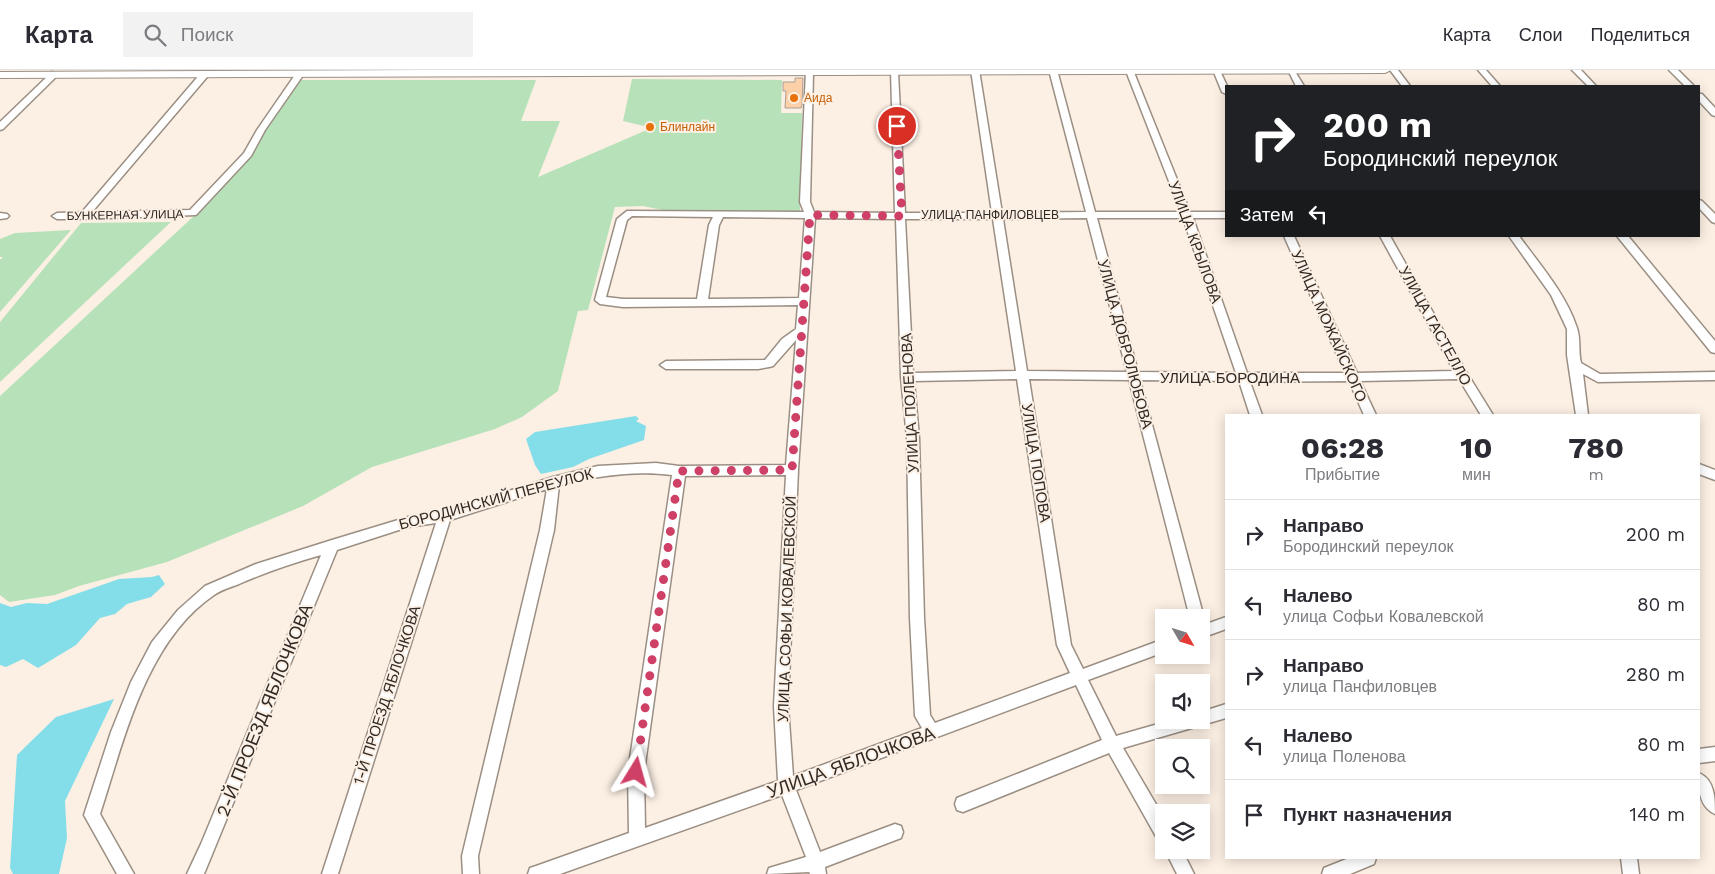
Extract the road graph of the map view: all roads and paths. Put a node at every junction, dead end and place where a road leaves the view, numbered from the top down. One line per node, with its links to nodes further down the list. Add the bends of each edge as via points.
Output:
1 (975, 70): 2 (main road); 11 (main road); 29 (street, УЛИЦА ПОПОВА)
2 (1053, 70): 8 (main road); 30 (street, УЛИЦА ДОБРОЛЮБОВА)
3 (1385, 70): 10 (main road)
4 (1394, 70): 18 (street)
5 (1482, 70): 19 (street)
6 (1576, 70): 20 (street)
7 (1674, 70): 21 (street)
8 (1130, 71): 9 (main road); 36 (street, УЛИЦА КРЫЛОВА)
9 (1216, 71): 10 (main road); 22 (street)
10 (1289, 71): 17 (street)
11 (894, 72): 12 (main road); 35 (street, УЛИЦА ПОЛЕНОВА)
12 (809, 73): 15 (main road); 28 (street, УЛИЦА СОФЬИ КОВАЛЕВСКОЙ, via 805,202)
13 (55, 74): 14 (main road); 16 (main road); 25 (street)
14 (204, 74): 15 (main road); 34 (street)
15 (300, 74): 34 (street, БУНКЕРНАЯ УЛИЦА, via 248,154 193,213)
16 (0, 75)
17 (1299, 85)
18 (1405, 85)
19 (1495, 85)
20 (1591, 85)
21 (1689, 85)
22 (1225, 90)
23 (1700, 97): 24 (street)
24 (1715, 112)
25 (0, 127)
26 (1700, 203): 32 (street)
27 (719, 214): 28 (street, УЛИЦА ПАНФИЛОВЦЕВ); 41 (street, via 714,225); 41 (street, УЛИЦА ПАНФИЛОВЦЕВ, via 626,214 600,300 623,303)
28 (810, 215): 35 (street, УЛИЦА ПАНФИЛОВЦЕВ); 42 (street, УЛИЦА СОФЬИ КОВАЛЕВСКОЙ)
29 (996, 215): 30 (street, УЛИЦА ПАНФИЛОВЦЕВ); 35 (street, УЛИЦА ПАНФИЛОВЦЕВ); 47 (street, УЛИЦА ПОПОВА)
30 (1091, 215): 36 (street, УЛИЦА ПАНФИЛОВЦЕВ); 51 (street, УЛИЦА ДОБРОЛЮБОВА)
31 (1225, 215): 36 (street, УЛИЦА ПАНФИЛОВЦЕВ)
32 (1709, 215)
33 (57, 216): 34 (street, БУНКЕРНАЯ УЛИЦА)
34 (84, 216)
35 (902, 216): 50 (street, УЛИЦА ПОЛЕНОВА)
36 (1187, 216): 53 (street, УЛИЦА КРЫЛОВА)
37 (1288, 237): 52 (street, УЛИЦА МОЖАЙСКОГО)
38 (1386, 237): 48 (street, УЛИЦА ГАСТЕЛЛО)
39 (1515, 237): 46 (street, via 1556,294 1572,328)
40 (1623, 237): 44 (street)
41 (702, 301): 42 (street)
42 (804, 301): 43 (street, УЛИЦА СОФЬИ КОВАЛЕВСКОЙ)
43 (802, 330): 45 (street, via 786,342 769,363); 59 (street, УЛИЦА СОФЬИ КОВАЛЕВСКОЙ)
44 (1715, 349)
45 (666, 365)
46 (1576, 365): 49 (street, via 1598,378); 57 (street)
47 (1022, 375): 50 (street, УЛИЦА БОРОДИНА); 51 (street, УЛИЦА БОРОДИНА); 69 (street, УЛИЦА ПОПОВА, via 1064,645)
48 (1462, 375): 52 (street, УЛИЦА БОРОДИНА); 56 (street, УЛИЦА ГАСТЕЛЛО)
49 (1715, 376)
50 (907, 377): 73 (street, УЛИЦА ПОЛЕНОВА, via 913,438 917,618 924,716)
51 (1134, 377): 53 (street, УЛИЦА БОРОДИНА); 65 (street, УЛИЦА ДОБРОЛЮБОВА)
52 (1352, 377): 53 (street, УЛИЦА БОРОДИНА); 55 (street, УЛИЦА МОЖАЙСКОГО)
53 (1242, 378): 54 (street, УЛИЦА КРЫЛОВА)
54 (1256, 414)
55 (1370, 414)
56 (1486, 414)
57 (1582, 414)
58 (1700, 469): 61 (street)
59 (792, 470): 60 (street, БОРОДИНСКИЙ ПЕРЕУЛОК); 78 (street, УЛИЦА СОФЬИ КОВАЛЕВСКОЙ, via 781,706)
60 (679, 471): 62 (street, БОРОДИНСКИЙ ПЕРЕУЛОК, via 656,468 598,471); 83 (street, via 636,772)
61 (1715, 475)
62 (553, 482): 63 (street, БОРОДИНСКИЙ ПЕРЕУЛОК); 91 (street, via 547,530 470,856)
63 (444, 516): 64 (street, БОРОДИНСКИЙ ПЕРЕУЛОК, via 408,522); 90 (street, 1-Й ПРОЕЗД ЯБЛОЧКОВА)
64 (332, 545): 88 (street, БОРОДИНСКИЙ ПЕРЕУЛОК, via 261,568 210,590 183,614 157,647 118,732 92,815); 89 (street, 2-Й ПРОЕЗД ЯБЛОЧКОВА)
65 (1195, 609)
66 (1225, 623): 67 (street)
67 (1210, 628)
68 (1155, 648): 69 (street, УЛИЦА ЯБЛОЧКОВА)
69 (1079, 676): 73 (street, УЛИЦА ЯБЛОЧКОВА); 74 (street, УЛИЦА ПОПОВА)
70 (1225, 711): 71 (street)
71 (1210, 716)
72 (1165, 729): 74 (street)
73 (932, 732): 78 (street, УЛИЦА ЯБЛОЧКОВА)
74 (1112, 744): 79 (street); 81 (street, УЛИЦА ПОПОВА)
75 (1715, 754): 76 (street)
76 (1700, 756)
77 (1700, 783): 80 (street)
78 (786, 786): 83 (street, УЛИЦА ЯБЛОЧКОВА); 87 (street, УЛИЦА СОФЬИ КОВАЛЕВСКОЙ)
79 (963, 804)
80 (1715, 806)
81 (1155, 818)
82 (895, 832): 87 (street)
83 (637, 838): 92 (street, УЛИЦА ЯБЛОЧКОВА)
84 (1178, 859): 94 (street)
85 (1366, 859): 95 (street)
86 (1629, 859): 96 (street)
87 (817, 868): 93 (street)
88 (126, 874)
89 (195, 874)
90 (330, 874)
91 (471, 874)
92 (536, 874)
93 (775, 874)
94 (1186, 874)
95 (1330, 874)
96 (1631, 874)

